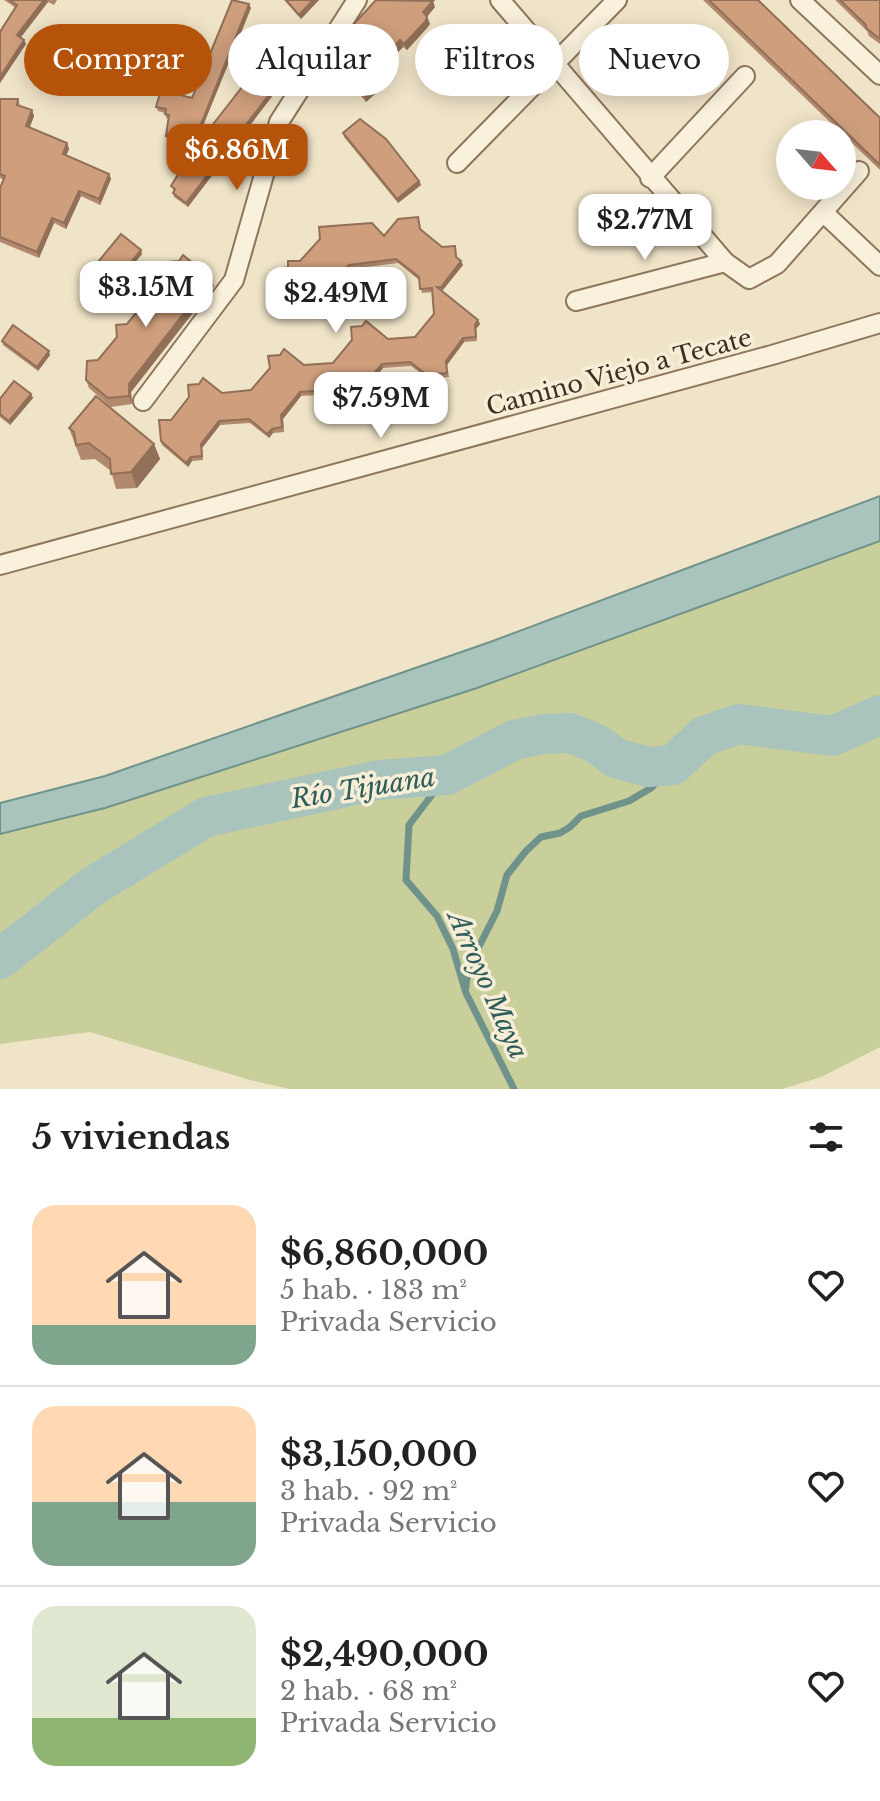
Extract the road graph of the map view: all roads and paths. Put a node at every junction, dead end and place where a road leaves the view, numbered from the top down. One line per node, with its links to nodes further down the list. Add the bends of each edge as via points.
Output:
1 (357, 0): 19 (street, via 279,122 234,280)
2 (500, 0): 5 (street)
3 (617, 0): 6 (street)
4 (800, 0): 7 (street)
5 (520, 24)
6 (563, 57)
7 (880, 75)
8 (563, 76): 13 (street)
9 (745, 76): 13 (street)
10 (524, 96): 11 (street)
11 (457, 163)
12 (859, 171): 14 (street)
13 (650, 178): 15 (street)
14 (824, 213): 15 (street, via 777,264 749,279); 16 (street)
15 (725, 262): 17 (street)
16 (880, 266)
17 (576, 301)
18 (880, 323): 20 (street, Camino Viejo a Tecate)
19 (143, 401)
20 (0, 565)

